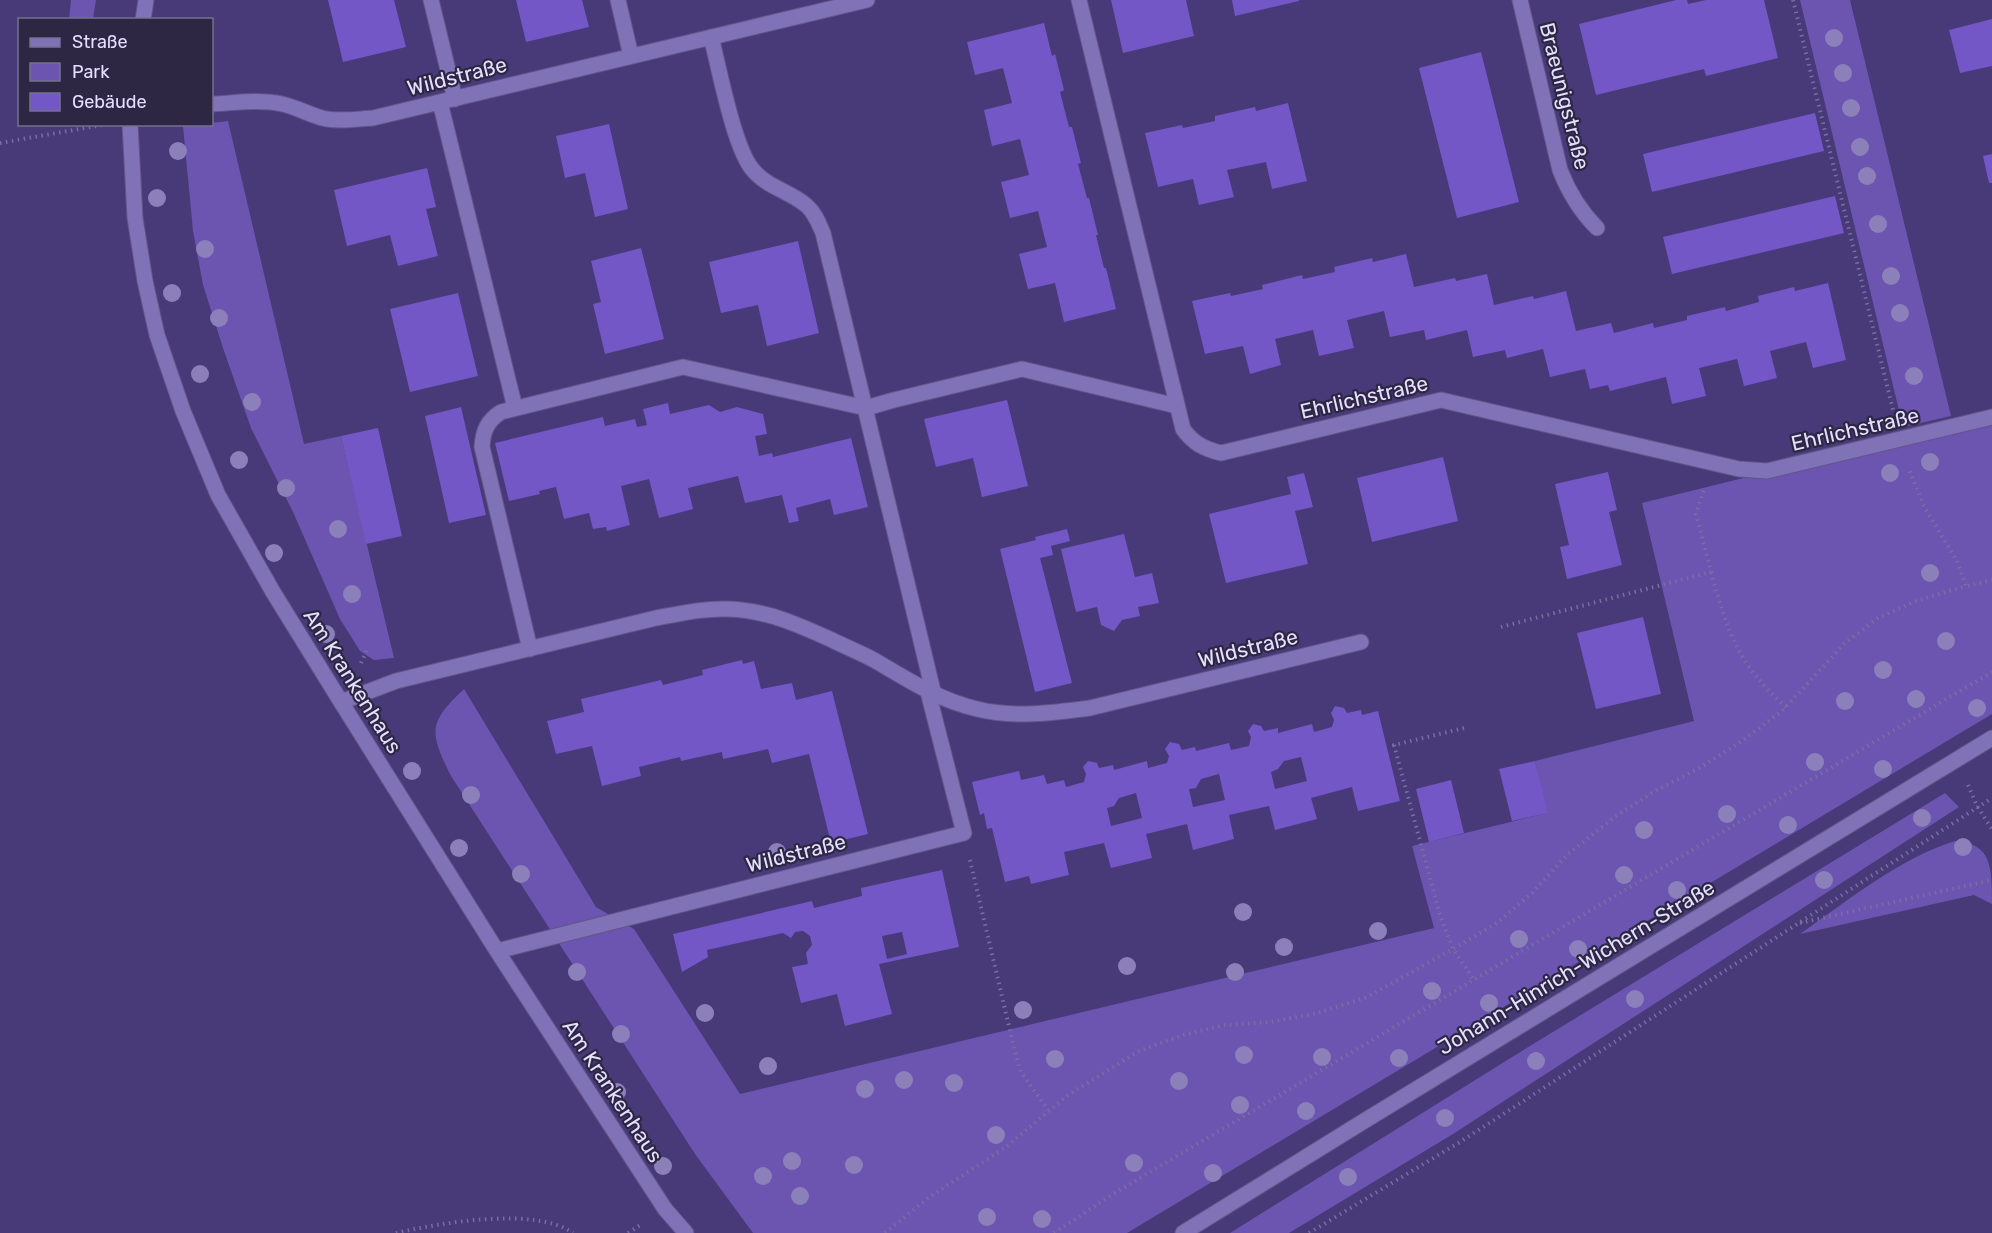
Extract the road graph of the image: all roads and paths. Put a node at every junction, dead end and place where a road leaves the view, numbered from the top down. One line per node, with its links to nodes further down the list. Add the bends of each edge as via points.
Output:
1 (146, 0): 8 (street)
2 (431, 0): 11 (street)
3 (618, 0): 10 (street)
4 (867, 0): 9 (street, Wildstraße)
5 (1079, 0): 17 (street, Ehrlichstraße)
6 (1520, 0): 16 (street, Braeunigstraße, via 1560,170 1576,203)
7 (1793, 0): 21 (path)
8 (143, 18)
9 (711, 37): 10 (street, Wildstraße); 19 (street, via 735,127 751,168 764,181 806,205 823,233)
10 (631, 56): 11 (street, Wildstraße)
11 (447, 100): 12 (street, Wildstraße, via 344,121 280,104); 18 (street)
12 (213, 104)
13 (92, 126): 15 (path)
14 (130, 126): 31 (street, Am Krankenhaus, via 135,218 145,280 157,335 183,411 218,495)
15 (0, 143)
16 (1597, 228)
17 (1177, 406): 19 (street, via 1022,369); 22 (street, Ehrlichstraße, via 1183,429 1190,438 1199,446 1221,453 1441,400)
18 (515, 408): 19 (street, via 683,367); 28 (street, via 501,412 485,426 482,447)
19 (866, 408): 30 (street)
20 (1992, 417): 21 (street, Ehrlichstraße)
21 (1900, 440): 22 (street, Ehrlichstraße, via 1767,471); 32 (path, via 1913,482 1957,561 1966,586 1878,618 1844,644)
22 (1712, 462): 23 (path, via 1696,514)
23 (1711, 572): 26 (path); 32 (path, via 1738,653)
24 (1992, 580): 25 (path)
25 (1968, 586)
26 (1501, 627)
27 (1361, 642): 30 (street, Wildstraße, via 1090,708 1053,713 1015,715 977,709)
28 (530, 649): 30 (street, Wildstraße, via 656,618 728,609 792,622); 31 (street, Wildstraße, via 396,681)
29 (1992, 672): 44 (path)
30 (931, 693): 39 (street)
31 (341, 702): 43 (street, Am Krankenhaus)
32 (1786, 707): 42 (path, via 1742,741 1616,816 1568,854 1533,893 1497,923)
33 (1464, 728): 42 (path, via 1394,745 1440,915)
34 (1992, 738): 35 (street, Johann-Hinrich-Wichern-Straße)
35 (1957, 759): 37 (path); 53 (street, Johann-Hinrich-Wichern-Straße)
36 (1992, 798): 37 (path)
37 (1977, 806): 38 (path); 41 (path)
38 (1992, 829)
39 (964, 833): 43 (street, Wildstraße); 45 (path, via 1021,1072)
40 (1992, 880): 41 (path)
41 (1796, 923): 54 (path, via 1460,1142)
42 (1454, 949): 44 (path); 45 (path, via 1367,997 1318,1013 1225,1025 1139,1051)
43 (496, 951): 46 (street, Am Krankenhaus)
44 (1474, 980): 52 (path)
45 (1048, 1110): 51 (path, via 1006,1147 928,1198)
46 (665, 1209): 49 (street, Am Krankenhaus); 50 (street, Am Krankenhaus)
47 (396, 1233): 48 (path, via 495,1218 541,1221)
48 (573, 1233)
49 (676, 1233)
50 (686, 1233)
51 (885, 1233)
52 (1053, 1233)
53 (1183, 1233)
54 (1309, 1233)

